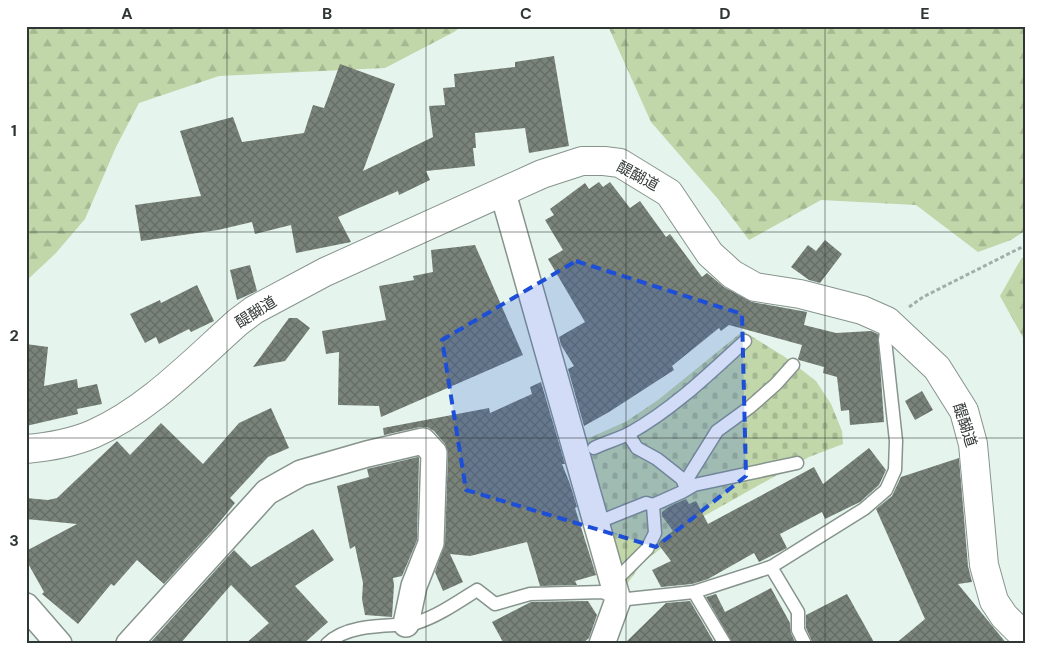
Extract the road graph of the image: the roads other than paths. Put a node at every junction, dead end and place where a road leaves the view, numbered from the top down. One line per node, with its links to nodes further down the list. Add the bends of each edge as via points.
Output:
1 (503, 193): 2 (main road, 醍醐道, via 542,174 582,161 620,163 669,192 710,254 732,274 756,287 809,296 862,310); 7 (main road, 醍醐道, via 325,272 254,310 140,408 93,434 56,446); 11 (street)
2 (887, 321): 12 (lane, via 885,340 896,441 895,470 886,490 864,509); 17 (main road, 醍醐道, via 937,368 964,411 973,444 989,587 1004,616)
3 (745, 341): 5 (lane, via 676,401)
4 (793, 365): 9 (lane, via 776,384 717,431)
5 (628, 434): 6 (lane); 9 (lane, via 637,448 657,459)
6 (594, 448)
7 (26, 449)
8 (796, 463): 9 (lane)
9 (686, 486): 10 (lane)
10 (653, 505): 11 (lane, via 646,503); 13 (lane, via 655,533)
11 (596, 523): 13 (street)
12 (772, 568): 14 (lane); 23 (lane, via 798,612 798,630)
13 (615, 592): 14 (lane); 16 (lane, via 530,594 495,604 477,590 452,607); 21 (street)
14 (694, 592): 22 (lane)
15 (26, 606): 18 (street)
16 (406, 624): 19 (street, via 414,586 431,543 434,453 422,441 302,473 267,492); 20 (lane, via 351,631)
17 (1026, 638)
18 (59, 644)
19 (130, 644)
20 (327, 644)
21 (602, 644)
22 (725, 644)
23 (805, 644)

